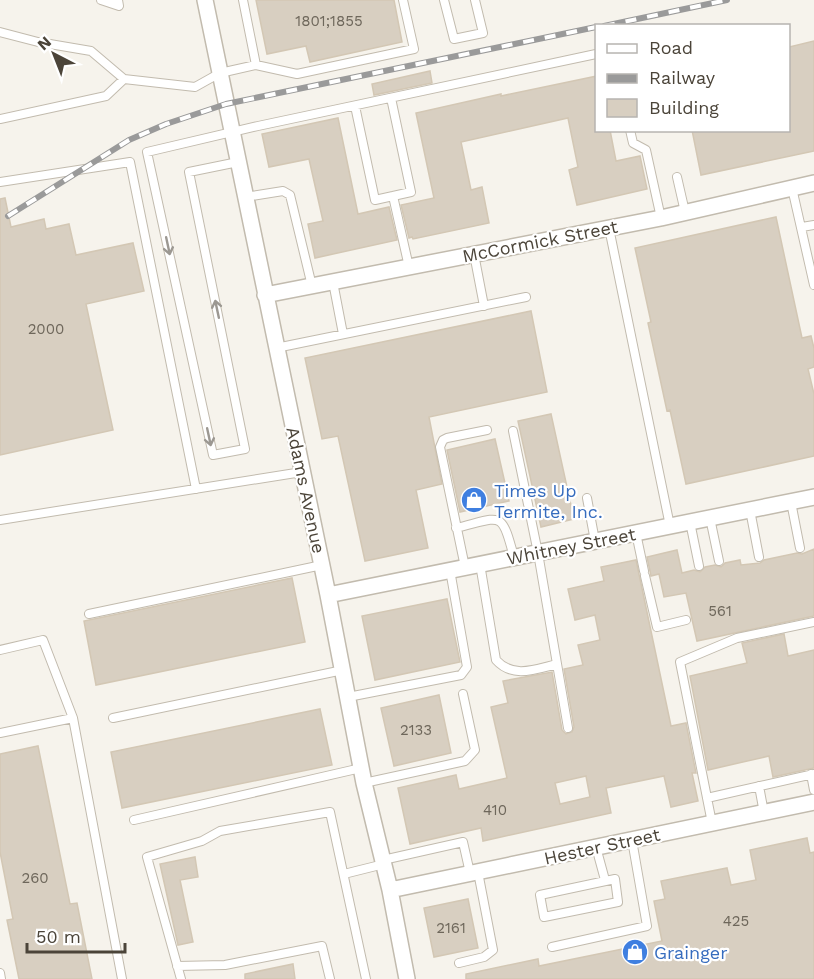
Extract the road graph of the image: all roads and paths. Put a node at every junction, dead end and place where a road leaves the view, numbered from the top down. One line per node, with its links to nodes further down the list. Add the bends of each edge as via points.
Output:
1 (101, 0): 2 (lane, via 119,6)
2 (118, 0)
3 (205, 0): 11 (street, Adams Avenue)
4 (243, 0): 10 (lane)
5 (403, 0): 10 (lane, via 414,50 297,74)
6 (444, 0): 7 (lane, via 454,39 483,33)
7 (475, 0)
8 (0, 32): 12 (lane, via 91,51)
9 (595, 54): 13 (lane)
10 (256, 64): 11 (lane)
11 (220, 73): 12 (lane, via 195,87); 16 (street, Adams Avenue)
12 (124, 79): 15 (lane, via 106,96)
13 (391, 98): 14 (lane); 23 (lane, via 411,192)
14 (355, 106): 16 (lane); 23 (lane, via 375,200)
15 (0, 119)
16 (232, 132): 18 (street, Adams Avenue); 18 (lane, one-way to 18, via 147,152 213,455 245,449 189,172)
17 (630, 132): 26 (lane, via 633,142 646,150)
18 (238, 162): 24 (street, Adams Avenue)
19 (677, 177): 25 (lane)
20 (0, 182): 43 (lane, via 130,162)
21 (814, 183): 22 (street, McCormick Street)
22 (792, 188): 25 (street, McCormick Street); 28 (lane)
23 (393, 196): 31 (lane)
24 (245, 197): 34 (lane, via 283,191 290,195); 35 (street, Adams Avenue)
25 (685, 212): 26 (street, McCormick Street)
26 (661, 218): 29 (street, McCormick Street)
27 (814, 225): 28 (lane)
28 (802, 227): 33 (lane)
29 (609, 228): 30 (street, McCormick Street); 51 (lane)
30 (474, 254): 31 (street, McCormick Street); 37 (lane)
31 (409, 267): 32 (street, McCormick Street)
32 (333, 282): 34 (street, McCormick Street); 38 (lane)
33 (814, 285)
34 (312, 286): 35 (street, McCormick Street)
35 (265, 295): 39 (street, Adams Avenue)
36 (526, 297): 37 (lane)
37 (484, 306): 38 (lane)
38 (343, 334): 39 (lane)
39 (276, 348): 42 (street, Adams Avenue)
40 (487, 430): 52 (lane, via 447,438 440,447)
41 (513, 431): 56 (lane)
42 (302, 472): 43 (lane); 60 (street, Adams Avenue)
43 (196, 489): 49 (lane)
44 (814, 497): 46 (street, Whitney Street)
45 (587, 498): 54 (lane)
46 (791, 502): 47 (street, Whitney Street); 55 (lane)
47 (750, 510): 48 (street, Whitney Street); 58 (lane)
48 (710, 518): 50 (street, Whitney Street); 59 (lane)
49 (0, 520)
50 (690, 522): 51 (street, Whitney Street); 61 (lane)
51 (670, 526): 53 (street, Whitney Street)
52 (456, 528): 57 (lane, via 495,519 505,526); 62 (lane)
53 (636, 533): 54 (street, Whitney Street); 65 (lane, via 657,627)
54 (595, 541): 56 (street, Whitney Street)
55 (800, 548)
56 (538, 553): 57 (street, Whitney Street); 68 (lane)
57 (514, 557): 62 (street, Whitney Street)
58 (759, 557)
59 (719, 561)
60 (322, 565): 63 (street, Adams Avenue); 64 (lane)
61 (699, 566)
62 (465, 567): 63 (street, Whitney Street); 68 (lane, via 496,660 504,668 520,672); 71 (lane, via 465,671)
63 (328, 595): 69 (street, Adams Avenue)
64 (88, 614)
65 (686, 620)
66 (814, 622): 80 (lane, via 737,638 680,662)
67 (0, 650): 72 (lane, via 43,640)
68 (557, 664): 74 (lane)
69 (343, 670): 71 (street, Adams Avenue); 73 (lane)
70 (463, 694): 77 (lane, via 475,750 469,758)
71 (348, 697): 77 (street, Adams Avenue)
72 (73, 718): 75 (lane); 97 (lane)
73 (113, 718)
74 (568, 728)
75 (0, 733)
76 (812, 774): 78 (lane); 79 (lane)
77 (363, 775): 83 (lane); 87 (street, Adams Avenue)
78 (759, 786): 80 (lane); 82 (lane)
79 (814, 790)
80 (707, 798): 84 (lane)
81 (814, 802): 82 (street, Hester Street)
82 (764, 813): 84 (street, Hester Street)
83 (134, 820)
84 (712, 824): 85 (street, Hester Street)
85 (632, 840): 86 (street, Hester Street); 92 (lane, via 646,926)
86 (596, 848): 88 (street, Hester Street); 90 (lane)
87 (383, 862): 88 (lane, via 463,842); 89 (lane); 91 (street, Adams Avenue)
88 (474, 872): 91 (street, Hester Street); 93 (lane, via 493,950 484,957)
89 (344, 874): 94 (lane, via 330,813 220,831 202,842 147,857); 100 (lane)
90 (605, 880): 90 (lane, via 615,879 618,902 544,917 540,895)
91 (390, 890): 101 (street, Adams Avenue)
92 (552, 947)
93 (459, 963)
94 (177, 966): 98 (lane); 99 (lane, via 225,965 322,946)
95 (0, 973): 96 (lane)
96 (1, 979)
97 (122, 979)
98 (181, 979)
99 (330, 979)
100 (366, 979)
101 (407, 979)

